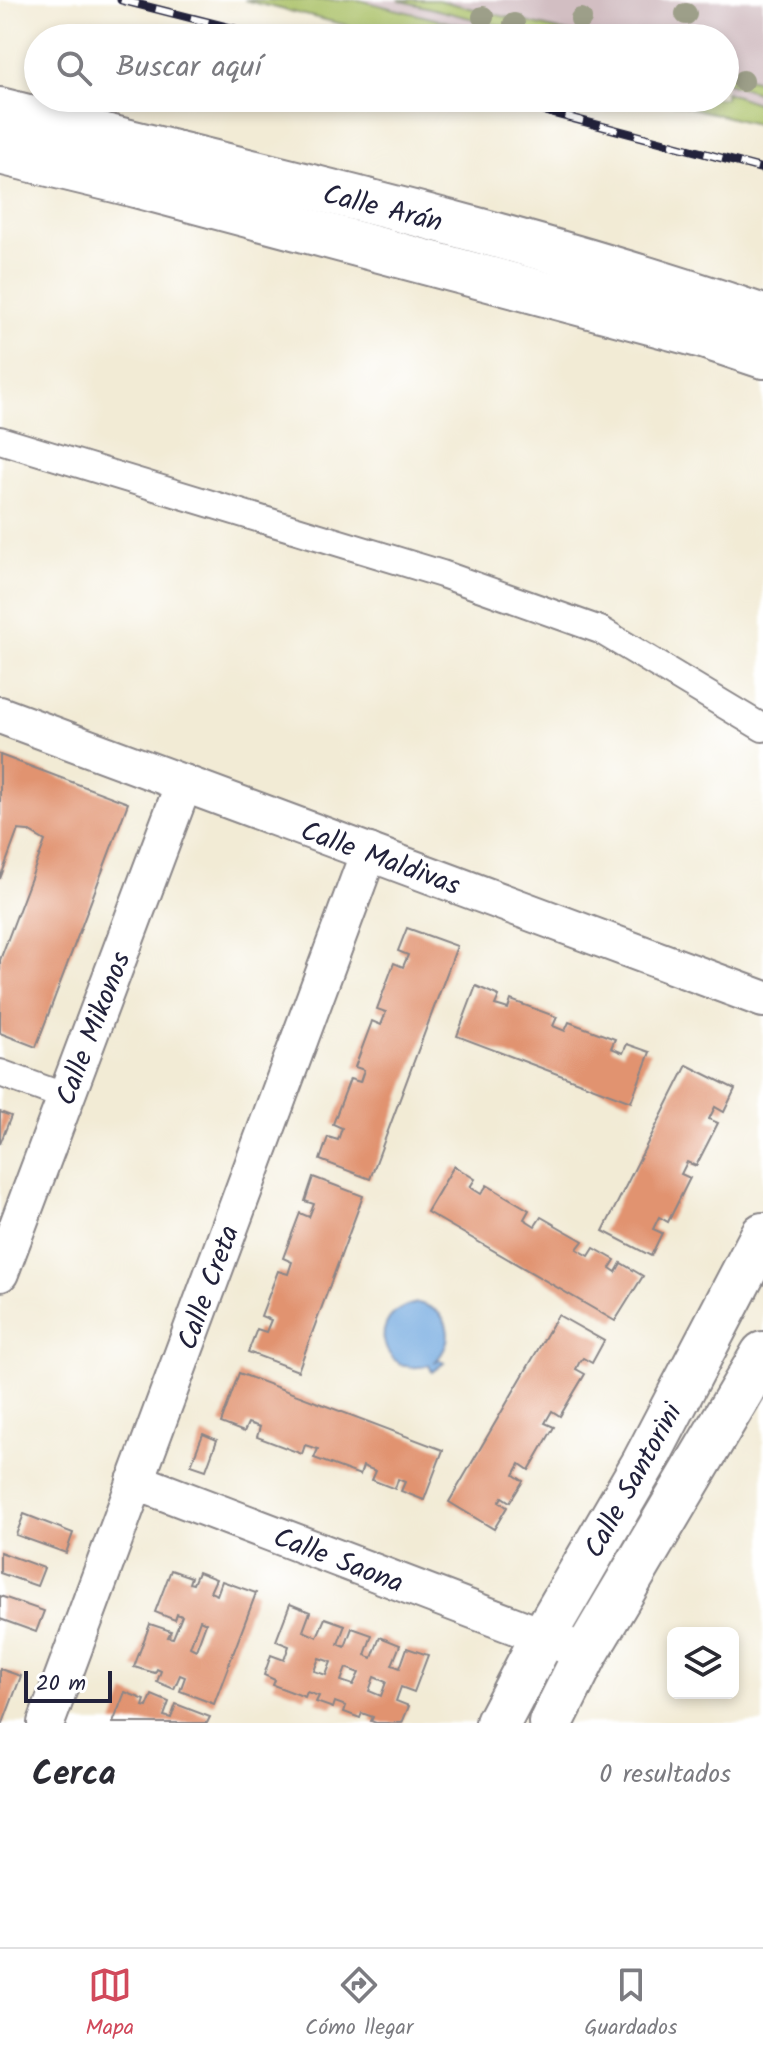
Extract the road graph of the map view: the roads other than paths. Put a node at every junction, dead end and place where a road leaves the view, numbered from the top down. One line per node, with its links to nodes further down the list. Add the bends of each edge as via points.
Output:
1 (0, 110): 3 (street, Calle Arán, via 469,228)
2 (0, 152): 4 (street, Calle Arán)
3 (763, 317)
4 (763, 356)
5 (0, 440): 7 (street, via 442,574 600,630)
6 (0, 715): 8 (street, Calle Maldivas)
7 (763, 728)
8 (184, 783): 9 (street, Calle Maldivas); 12 (street, Calle Mikonos)
9 (369, 852): 10 (street, Calle Maldivas); 16 (street, Calle Creta)
10 (763, 999)
11 (0, 1073): 12 (street)
12 (66, 1097): 14 (street, Calle Mikonos)
13 (763, 1235): 17 (street, Calle Santorini, via 644,1463)
14 (0, 1273)
15 (763, 1354): 18 (street, Calle Santorini)
16 (135, 1481): 17 (street, Calle Saona); 19 (street, Calle Creta)
17 (543, 1637): 18 (street, Calle Saona); 20 (street, Calle Santorini)
18 (586, 1653): 21 (street, Calle Santorini)
19 (46, 1723)
20 (498, 1723)
21 (551, 1723)

